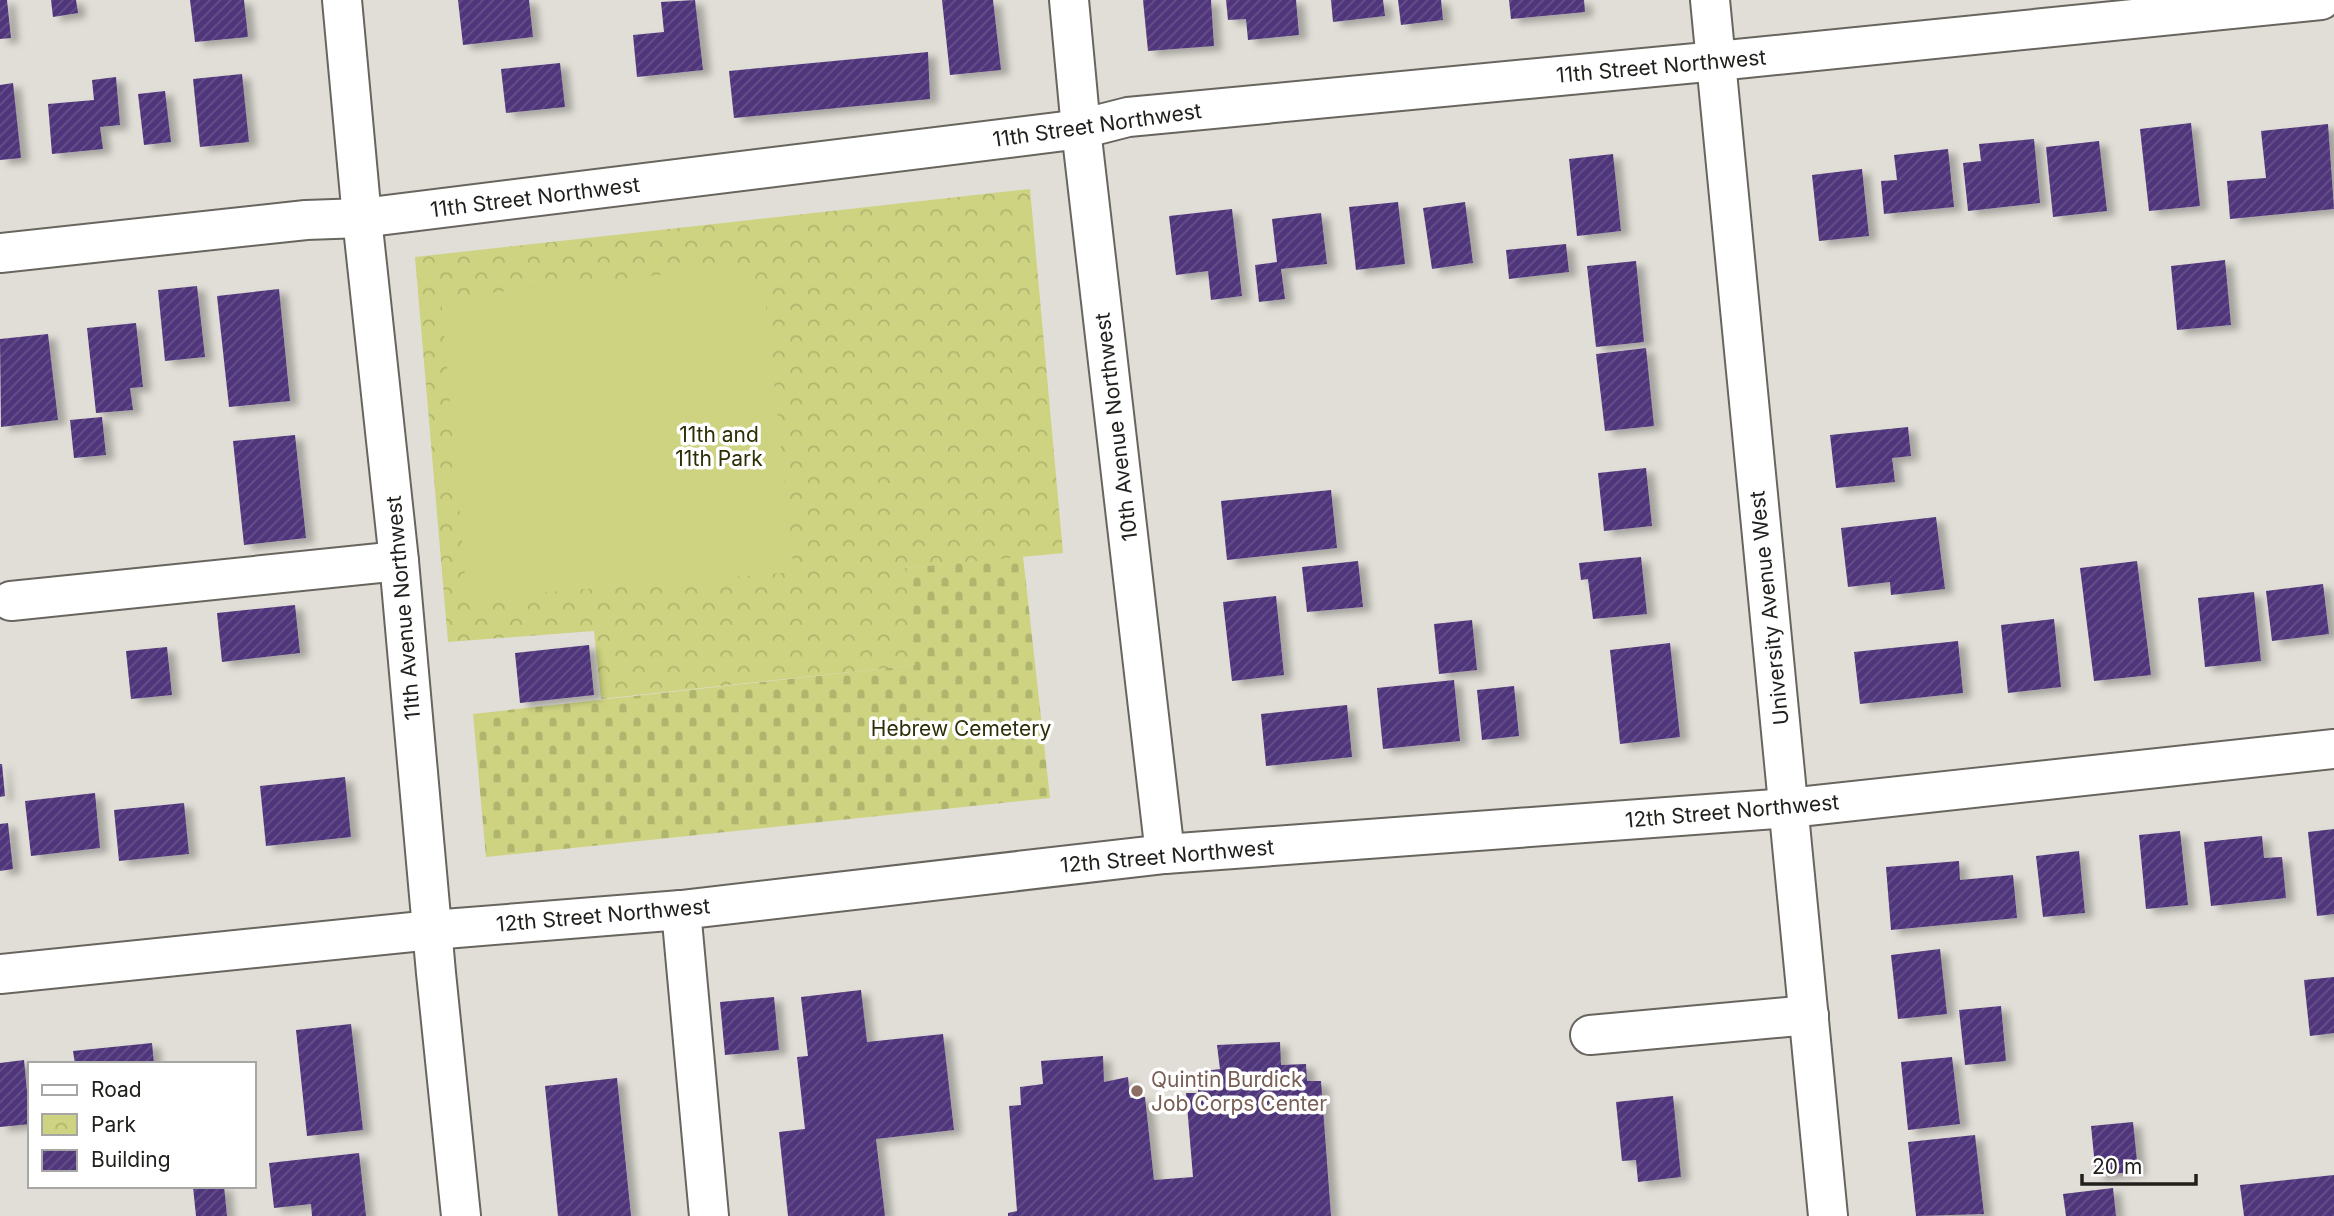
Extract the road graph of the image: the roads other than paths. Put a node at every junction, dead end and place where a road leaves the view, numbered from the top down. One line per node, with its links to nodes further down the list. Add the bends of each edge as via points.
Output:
1 (342, 0): 7 (street, 11th Avenue Northwest)
2 (1069, 0): 6 (street, 10th Avenue Northwest)
3 (1710, 0): 5 (street, University Avenue West)
4 (2321, 0): 5 (street, 11th Street Northwest)
5 (1717, 61): 6 (street, 11th Street Northwest, via 1128,117); 12 (street, University Avenue West)
6 (1081, 129): 7 (street, 11th Street Northwest); 13 (street, 10th Avenue Northwest)
7 (362, 218): 8 (street, 11th Street Northwest); 9 (street, 11th Avenue Northwest)
8 (0, 253)
9 (400, 561): 10 (street); 15 (street, 11th Avenue Northwest)
10 (11, 601)
11 (2334, 749): 12 (street, 12th Street Northwest)
12 (1789, 808): 13 (street, 12th Street Northwest); 17 (street, University Avenue West)
13 (1165, 854): 14 (street, 12th Street Northwest)
14 (681, 909): 15 (street, 12th Street Northwest); 20 (street)
15 (432, 930): 16 (street, 12th Street Northwest); 19 (street, 11th Avenue Northwest)
16 (0, 974)
17 (1809, 1015): 18 (street); 21 (street, University Avenue West)
18 (1590, 1035)
19 (461, 1216)
20 (709, 1216)
21 (1828, 1216)

